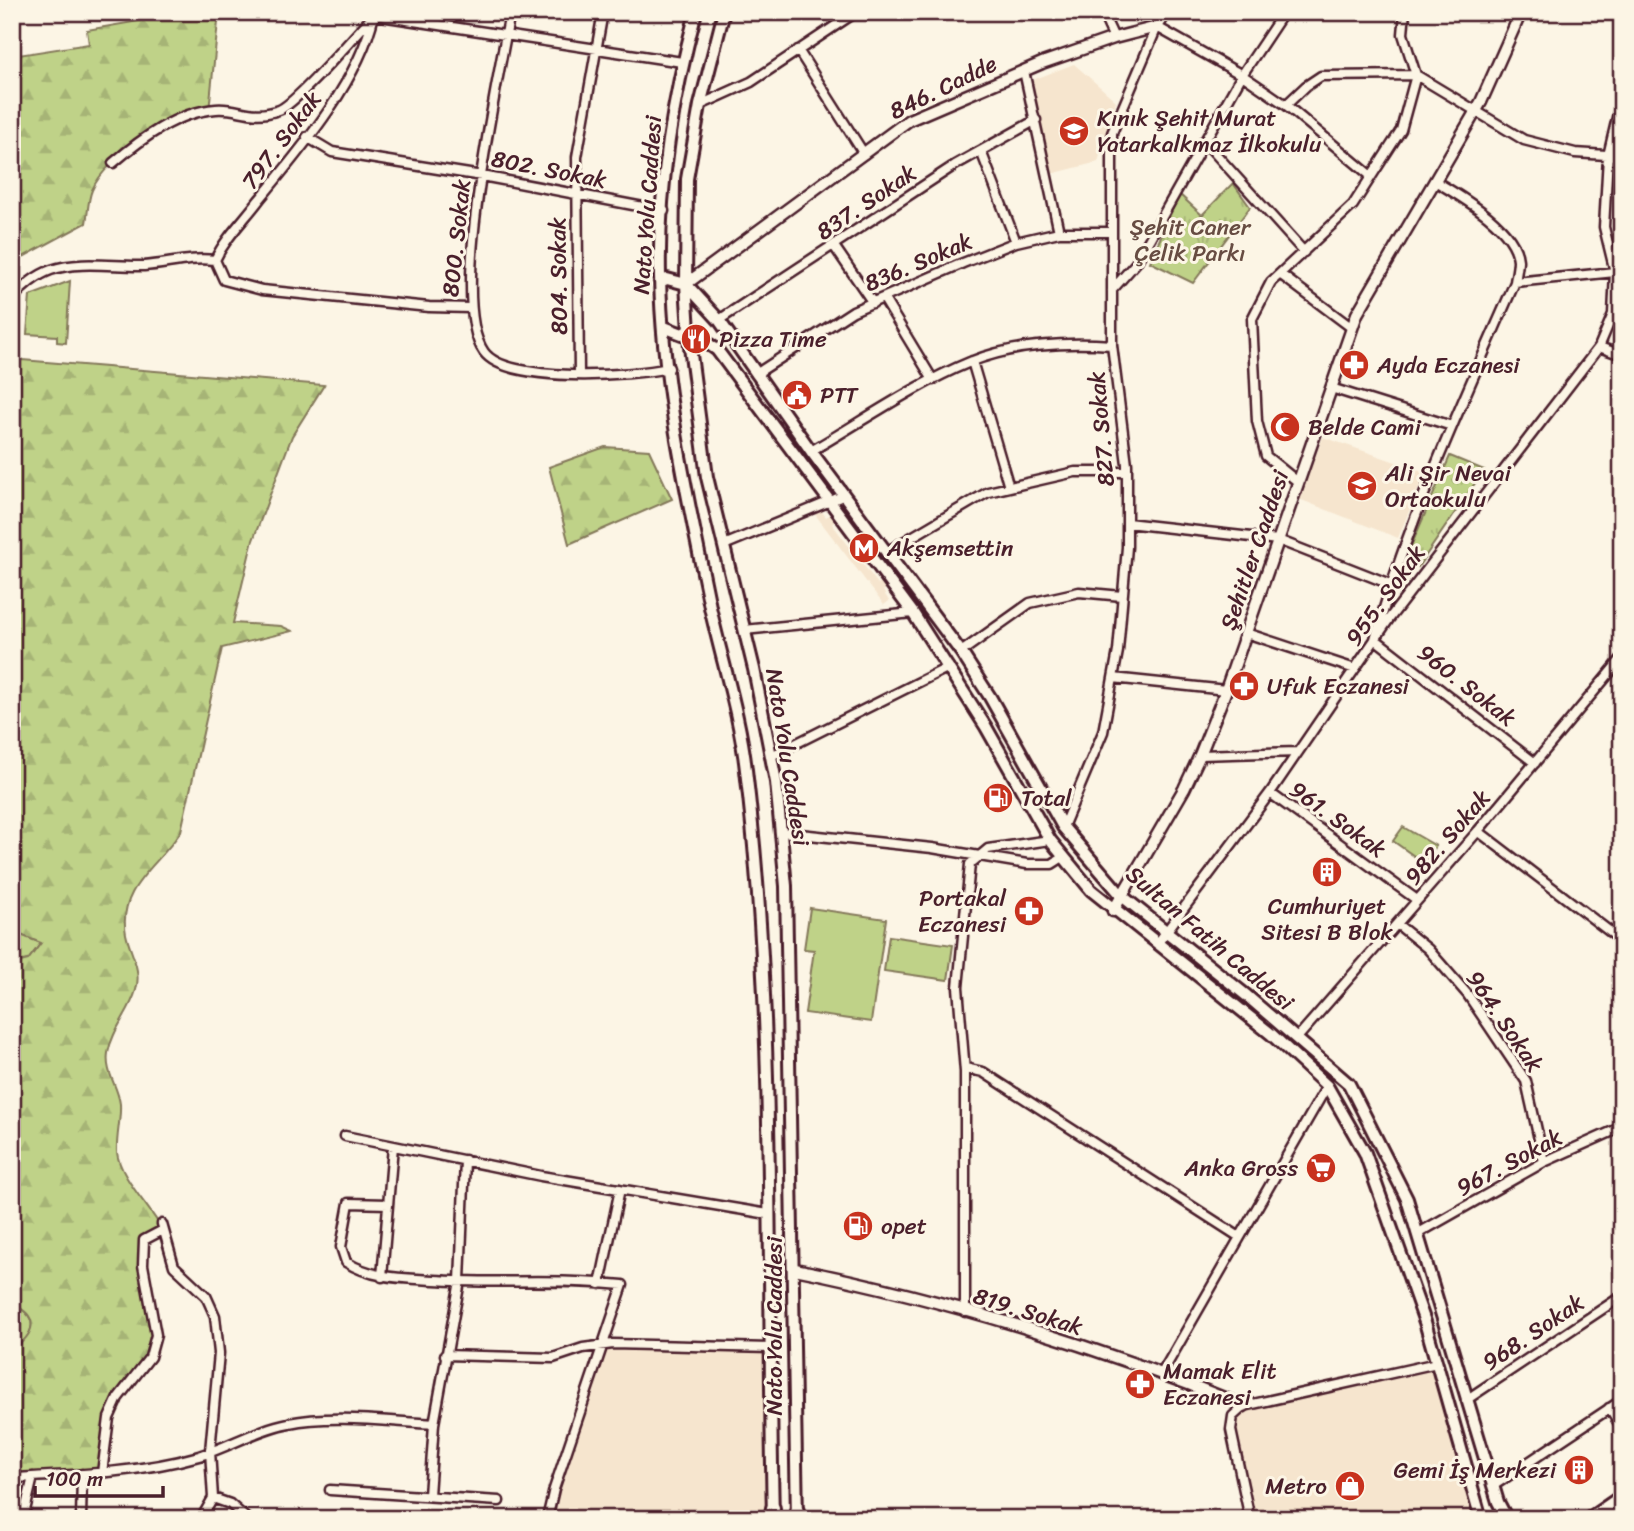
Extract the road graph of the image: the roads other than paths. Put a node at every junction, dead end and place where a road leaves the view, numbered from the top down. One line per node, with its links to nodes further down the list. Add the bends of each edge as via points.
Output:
1 (510, 12): 13 (street, 800. Sokak)
2 (603, 12): 15 (street, 804. Sokak)
3 (696, 12): 17 (main road, Nato Yolu Caddesi)
4 (724, 12): 22 (main road, Nato Yolu Caddesi)
5 (856, 12): 16 (street)
6 (1102, 12): 14 (street)
7 (1166, 12): 12 (street)
8 (1284, 12): 19 (street)
9 (1405, 12): 20 (street, via 1403,34)
10 (1521, 12): 24 (street, Şehitler Caddesi)
11 (374, 14): 13 (street); 26 (street, 797. Sokak, via 369,37 345,87); 32 (street, via 281,110 252,116 217,108 174,121 142,138)
12 (1157, 27): 14 (street, 846. Cadde); 19 (street); 39 (street, 827. Sokak, via 1112,133)
13 (506, 36): 15 (street); 33 (street, 800. Sokak)
14 (1114, 38): 18 (street, 846. Cadde)
15 (596, 49): 17 (street); 36 (street, 804. Sokak)
16 (798, 50): 22 (street, via 751,82); 29 (street)
17 (682, 62): 37 (main road, Nato Yolu Caddesi, via 667,147)
18 (1024, 71): 25 (street); 29 (street, 846. Cadde, via 909,120)
19 (1242, 75): 23 (street); 27 (street)
20 (1416, 75): 23 (street, via 1321,76); 24 (street); 34 (street, via 1401,130)
21 (1622, 96): 30 (street, 955. Sokak)
22 (700, 105): 49 (main road, Nato Yolu Caddesi, via 687,179)
23 (1286, 105): 34 (street)
24 (1475, 113): 30 (street, via 1524,140); 35 (street, Şehitler Caddesi)
25 (1037, 120): 28 (street, 837. Sokak); 38 (street)
26 (307, 136): 33 (street, 802. Sokak, via 332,152); 43 (street, 797. Sokak, via 258,203 223,241)
27 (1204, 141): 42 (street); 50 (street, via 1136,263)
28 (981, 151): 40 (street); 41 (street, 837. Sokak)
29 (864, 154): 49 (street, 846. Cadde)
30 (1608, 156): 31 (street); 44 (street, 955. Sokak, via 1604,227)
31 (1622, 156)
32 (113, 163)
33 (482, 176): 36 (street, 802. Sokak); 54 (street, 800. Sokak, via 474,225)
34 (1371, 176): 42 (street, via 1353,205)
35 (1435, 181): 47 (street, via 1486,213 1508,239 1518,258); 57 (street, Şehitler Caddesi)
36 (576, 194): 37 (street, 802. Sokak); 64 (street, 804. Sokak)
37 (664, 211): 46 (main road, Nato Yolu Caddesi)
38 (1059, 232): 39 (street, 836. Sokak); 40 (street, 836. Sokak)
39 (1111, 232): 50 (street, 827. Sokak)
40 (1016, 242): 52 (street, 836. Sokak)
41 (834, 246): 53 (street); 55 (street, 837. Sokak)
42 (1304, 252): 45 (street)
43 (215, 260): 51 (street, via 192,257 149,265 79,265 51,270); 54 (street, 800. Sokak, via 224,280 262,290)
44 (1615, 272): 47 (street); 48 (street, 955. Sokak)
45 (1280, 274): 57 (street); 71 (street, via 1270,282 1252,319 1257,421 1266,456)
46 (660, 282): 49 (main road, via 667,279); 56 (main road, Nato Yolu Caddesi)
47 (1515, 282): 68 (street)
48 (1618, 282): 60 (street, 955. Sokak, via 1613,314)
49 (686, 284): 55 (main road, Sultan Fatih Caddesi); 58 (main road, Nato Yolu Caddesi)
50 (1112, 290): 59 (street, 827. Sokak)
51 (12, 299)
52 (884, 299): 53 (street, 836. Sokak); 66 (street)
53 (873, 303): 65 (street, 836. Sokak)
54 (470, 308): 64 (street, via 475,335 484,353 497,364 521,371)
55 (719, 320): 65 (main road, Sultan Fatih Caddesi)
56 (664, 327): 58 (main road, Sultan Fatih Caddesi, via 682,334); 63 (main road, Nato Yolu Caddesi)
57 (1352, 328): 67 (street, Şehitler Caddesi)
58 (689, 330): 74 (main road, Sultan Fatih Caddesi, via 717,350); 77 (main road, Nato Yolu Caddesi, via 707,477)
59 (1112, 345): 62 (street, via 1035,346); 70 (street, 827. Sokak)
60 (1599, 347): 61 (street); 84 (street, 955. Sokak)
61 (1622, 355)
62 (972, 361): 66 (street); 72 (street)
63 (668, 368): 64 (street, via 641,374); 119 (main road, Nato Yolu Caddesi, via 678,449 746,765 765,993)
64 (579, 374)
65 (756, 374): 69 (main road, Sultan Fatih Caddesi)
66 (933, 380): 69 (street)
67 (1331, 387): 68 (street); 71 (street, Şehitler Caddesi)
68 (1452, 426): 79 (street)
69 (811, 451): 73 (main road, Sultan Fatih Caddesi)
70 (1127, 472): 72 (street, via 1075,472); 75 (street, 827. Sokak)
71 (1298, 482): 76 (street, Şehitler Caddesi)
72 (1009, 487): 78 (street, via 988,492)
73 (845, 495): 74 (street); 78 (main road, Sultan Fatih Caddesi)
74 (829, 502): 77 (street); 81 (main road, Sultan Fatih Caddesi)
75 (1127, 523): 76 (street); 80 (street, 827. Sokak)
76 (1278, 540): 79 (street); 83 (street, Şehitler Caddesi)
77 (724, 545): 82 (main road, Nato Yolu Caddesi)
78 (888, 551): 85 (main road, Sultan Fatih Caddesi)
79 (1390, 584): 84 (street)
80 (1122, 596): 85 (street, via 1079,592 1030,603); 89 (street, 827. Sokak)
81 (913, 613): 82 (street); 87 (main road, Sultan Fatih Caddesi)
82 (744, 630): 93 (main road, Nato Yolu Caddesi)
83 (1246, 633): 88 (street); 90 (street, Şehitler Caddesi)
84 (1376, 639): 88 (street, 955. Sokak); 94 (street, 960. Sokak)
85 (961, 652): 96 (main road, Sultan Fatih Caddesi)
86 (1622, 658): 94 (street, 982. Sokak)
87 (949, 667): 93 (street); 99 (main road, Sultan Fatih Caddesi)
88 (1355, 669): 91 (street, 955. Sokak)
89 (1113, 678): 90 (street); 96 (street, 827. Sokak, via 1103,732)
90 (1226, 690): 92 (street, Şehitler Caddesi)
91 (1298, 752): 92 (street); 95 (street, 955. Sokak)
92 (1200, 755): 102 (street, Şehitler Caddesi)
93 (771, 756): 98 (main road, Nato Yolu Caddesi)
94 (1535, 762): 97 (street, 982. Sokak)
95 (1270, 793): 103 (street, 961. Sokak); 106 (street, 955. Sokak)
96 (1063, 827): 102 (main road, Sultan Fatih Caddesi)
97 (1478, 831): 103 (street, 982. Sokak); 107 (street)
98 (781, 832): 100 (street); 122 (main road, Nato Yolu Caddesi, via 791,998)
99 (1050, 841): 100 (street, via 988,849); 101 (main road, Sultan Fatih Caddesi)
100 (977, 856): 101 (street, via 1027,864 1052,864); 110 (street, via 970,864 964,895 958,987)
101 (1063, 857): 104 (main road, Sultan Fatih Caddesi)
102 (1122, 896): 104 (street, Şehitler Caddesi); 106 (main road, Sultan Fatih Caddesi)
103 (1417, 901): 105 (street, 982. Sokak)
104 (1113, 911): 108 (main road, Sultan Fatih Caddesi)
105 (1397, 924): 109 (street, 982. Sokak); 116 (street, 964. Sokak, via 1428,949 1468,995 1526,1081)
106 (1167, 932): 108 (street, 955. Sokak); 109 (main road, Sultan Fatih Caddesi)
107 (1622, 941)
108 (1157, 944): 111 (main road, Sultan Fatih Caddesi, via 1271,1034)
109 (1297, 1038): 120 (main road, Sultan Fatih Caddesi, via 1349,1084 1406,1199)
110 (965, 1068): 121 (street, via 983,1072); 127 (street)
111 (1327, 1086): 121 (street); 131 (main road, Sultan Fatih Caddesi, via 1365,1153)
112 (1622, 1128): 116 (street, 967. Sokak)
113 (345, 1136): 114 (street)
114 (393, 1146): 115 (street); 118 (street)
115 (465, 1160): 117 (street); 124 (street)
116 (1544, 1162): 120 (street, 967. Sokak)
117 (620, 1189): 119 (street); 125 (street)
118 (388, 1204): 123 (street); 123 (street, via 349,1203 341,1247 346,1262)
119 (768, 1214): 129 (main road, Nato Yolu Caddesi)
120 (1417, 1234): 133 (main road, Sultan Fatih Caddesi)
121 (1238, 1236): 132 (street)
122 (795, 1269): 127 (street, 819. Sokak, via 878,1286); 151 (main road, Nato Yolu Caddesi)
123 (382, 1277): 124 (street)
124 (460, 1281): 125 (street); 130 (street)
125 (600, 1284): 128 (street, via 623,1285)
126 (1622, 1296): 133 (street, 968. Sokak)
127 (965, 1312): 132 (street, 819. Sokak)
128 (604, 1344): 129 (street); 130 (street, via 553,1358); 156 (street)
129 (770, 1348): 150 (main road, Nato Yolu Caddesi)
130 (445, 1355): 137 (street)
131 (1437, 1363): 135 (street); 158 (main road, Sultan Fatih Caddesi)
132 (1162, 1373): 135 (street, 819. Sokak)
133 (1466, 1400): 144 (main road, Sultan Fatih Caddesi)
134 (1622, 1400): 136 (street)
135 (1244, 1406): 157 (street, via 1233,1416 1231,1430)
136 (1609, 1408): 138 (street); 144 (street)
137 (434, 1424): 139 (street, via 291,1422); 146 (street)
138 (1622, 1428)
139 (210, 1451): 140 (street); 140 (street, via 219,1353 215,1316 206,1296 174,1266 163,1227 144,1240 143,1265 156,1335 150,1357 118,1398 109,1418); 148 (street)
140 (102, 1473): 141 (street)
141 (82, 1474): 142 (street); 153 (street)
142 (33, 1477): 143 (street); 152 (street)
143 (12, 1478)
144 (1493, 1486): 159 (main road, Sultan Fatih Caddesi)
145 (330, 1490): 146 (street)
146 (429, 1495): 149 (street)
147 (1622, 1497): 160 (main road)
148 (213, 1498): 154 (street); 155 (street, via 230,1504)
149 (499, 1501)
150 (772, 1515)
151 (798, 1516)
152 (23, 1519)
153 (81, 1519)
154 (201, 1519)
155 (247, 1519)
156 (547, 1519)
157 (1250, 1519)
158 (1481, 1519)
159 (1507, 1519)
160 (1590, 1519)

